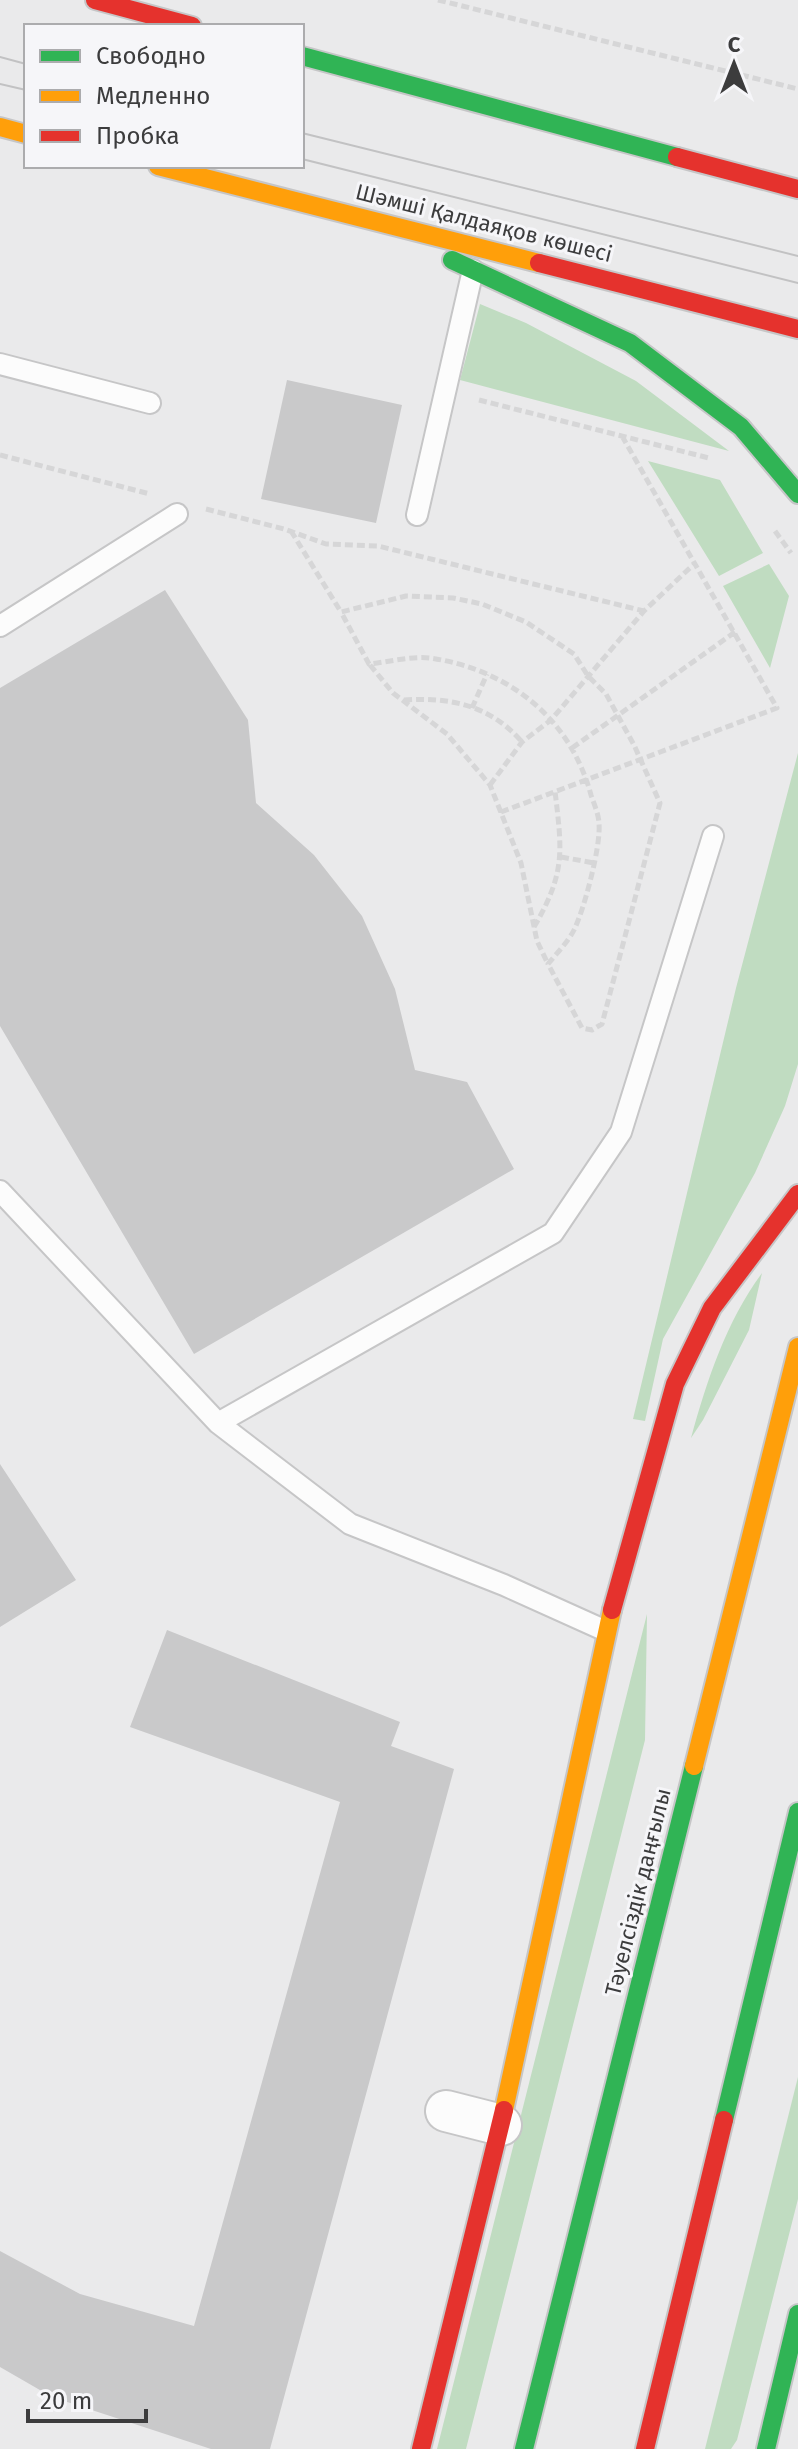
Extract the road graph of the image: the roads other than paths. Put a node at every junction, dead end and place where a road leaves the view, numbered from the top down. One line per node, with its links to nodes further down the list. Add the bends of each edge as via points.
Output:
1 (99, 1): 2 (main road); 3 (main road)
2 (98, 24)
3 (185, 24)
4 (304, 57): 10 (main road)
5 (0, 127): 6 (main road)
6 (24, 133)
7 (24, 146): 8 (main road)
8 (0, 147)
9 (166, 168): 11 (main road, Шәмші Қалдаяқов көшесі)
10 (798, 189)
11 (332, 209): 12 (main road); 13 (main road, Шәмші Қалдаяқов көшесі)
12 (473, 270): 16 (main road, via 630,343 741,427); 18 (lane)
13 (798, 329)
14 (0, 364): 15 (lane)
15 (150, 403)
16 (798, 494)
17 (179, 506): 19 (lane)
18 (417, 515)
19 (0, 626)
20 (713, 836): 24 (lane, via 621,1132 553,1233)
21 (0, 1191): 24 (lane)
22 (798, 1194): 25 (main road, via 712,1308 675,1384)
23 (798, 1347): 31 (main road, Тәуелсіздік даңғылы)
24 (218, 1423): 25 (lane, via 350,1524)
25 (606, 1631): 28 (main road)
26 (798, 1812): 32 (main road)
27 (446, 2111): 28 (street)
28 (501, 2125): 30 (main road)
29 (798, 2314): 33 (main road)
30 (421, 2449)
31 (524, 2449)
32 (645, 2449)
33 (766, 2449)

